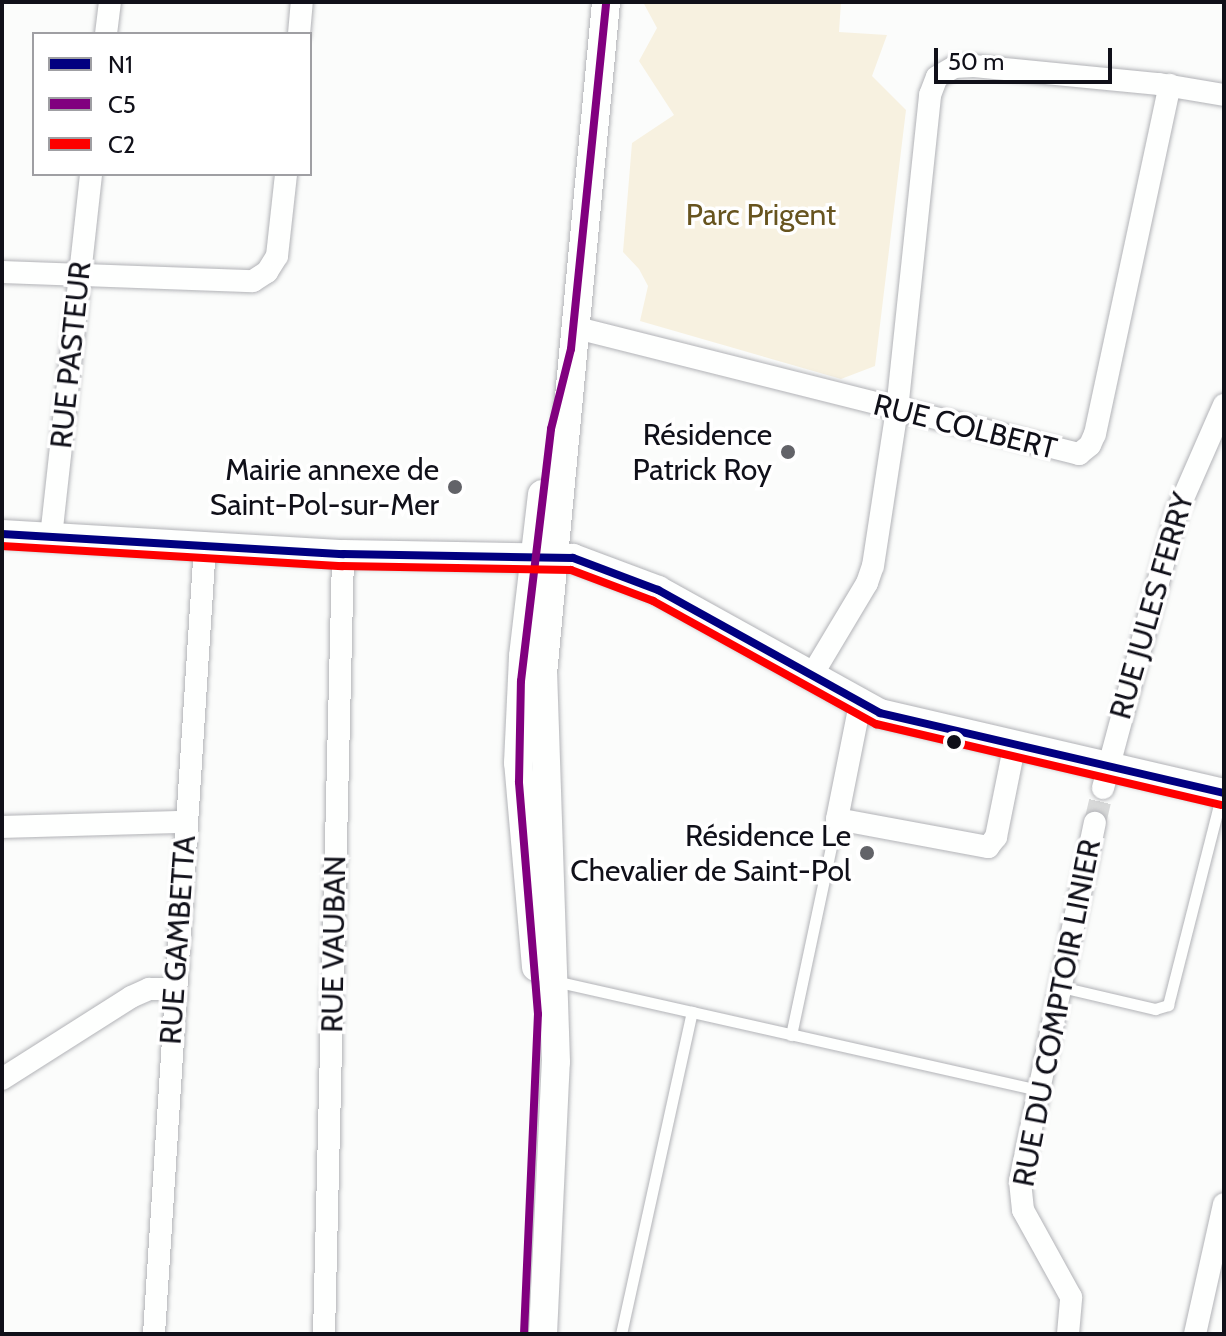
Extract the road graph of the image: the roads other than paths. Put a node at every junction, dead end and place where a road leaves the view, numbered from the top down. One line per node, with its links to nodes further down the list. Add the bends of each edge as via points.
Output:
1 (110, 2): 4 (street)
2 (302, 2): 5 (street)
3 (606, 2): 12 (street)
4 (106, 32)
5 (299, 32)
6 (1170, 85): 7 (street); 13 (street, RUE COLBERT, via 1101,409 1087,449 1066,453); 13 (street, via 974,66 954,67 937,77 930,95)
7 (1224, 95)
8 (91, 176): 11 (street, RUE PASTEUR)
9 (286, 176): 11 (street, via 278,250 263,276 241,283)
10 (2, 272): 11 (street)
11 (80, 276): 16 (street, RUE PASTEUR)
12 (572, 338): 13 (street, RUE COLBERT); 19 (street, via 570,405)
13 (897, 410): 20 (street, via 871,572)
14 (1222, 416): 23 (street, RUE JULES FERRY, via 1177,512)
15 (2, 534): 16 (street)
16 (51, 537): 17 (street)
17 (205, 546): 18 (street); 26 (street, RUE GAMBETTA)
18 (343, 554): 19 (street); 39 (street, RUE VAUBAN)
19 (545, 556): 20 (street, via 589,562 646,584); 29 (street)
20 (812, 675): 21 (street)
21 (860, 704): 22 (street, via 895,717); 25 (street)
22 (1015, 743): 23 (street); 25 (street, via 996,837 988,847)
23 (1105, 777): 24 (street)
24 (1223, 792): 30 (lane, via 1168,1005 1155,1009)
25 (837, 819): 33 (lane)
26 (185, 822): 28 (street); 31 (street, RUE GAMBETTA)
27 (1095, 823): 30 (street, RUE DU COMPTOIR LINIER)
28 (2, 827)
29 (546, 979): 32 (lane); 40 (street); 41 (street, via 556,1087)
30 (1061, 987): 35 (street, RUE DU COMPTOIR LINIER)
31 (175, 989): 34 (street, via 149,989 131,997); 38 (street, RUE GAMBETTA)
32 (692, 1012): 33 (lane); 42 (lane)
33 (791, 1035): 35 (lane)
34 (2, 1079)
35 (1038, 1090): 43 (street, RUE DU COMPTOIR LINIER, via 1021,1169 1021,1202 1068,1289)
36 (1224, 1204): 37 (street)
37 (1197, 1324)
38 (154, 1334)
39 (324, 1334)
40 (524, 1334)
41 (543, 1334)
42 (621, 1334)
43 (1068, 1334)

